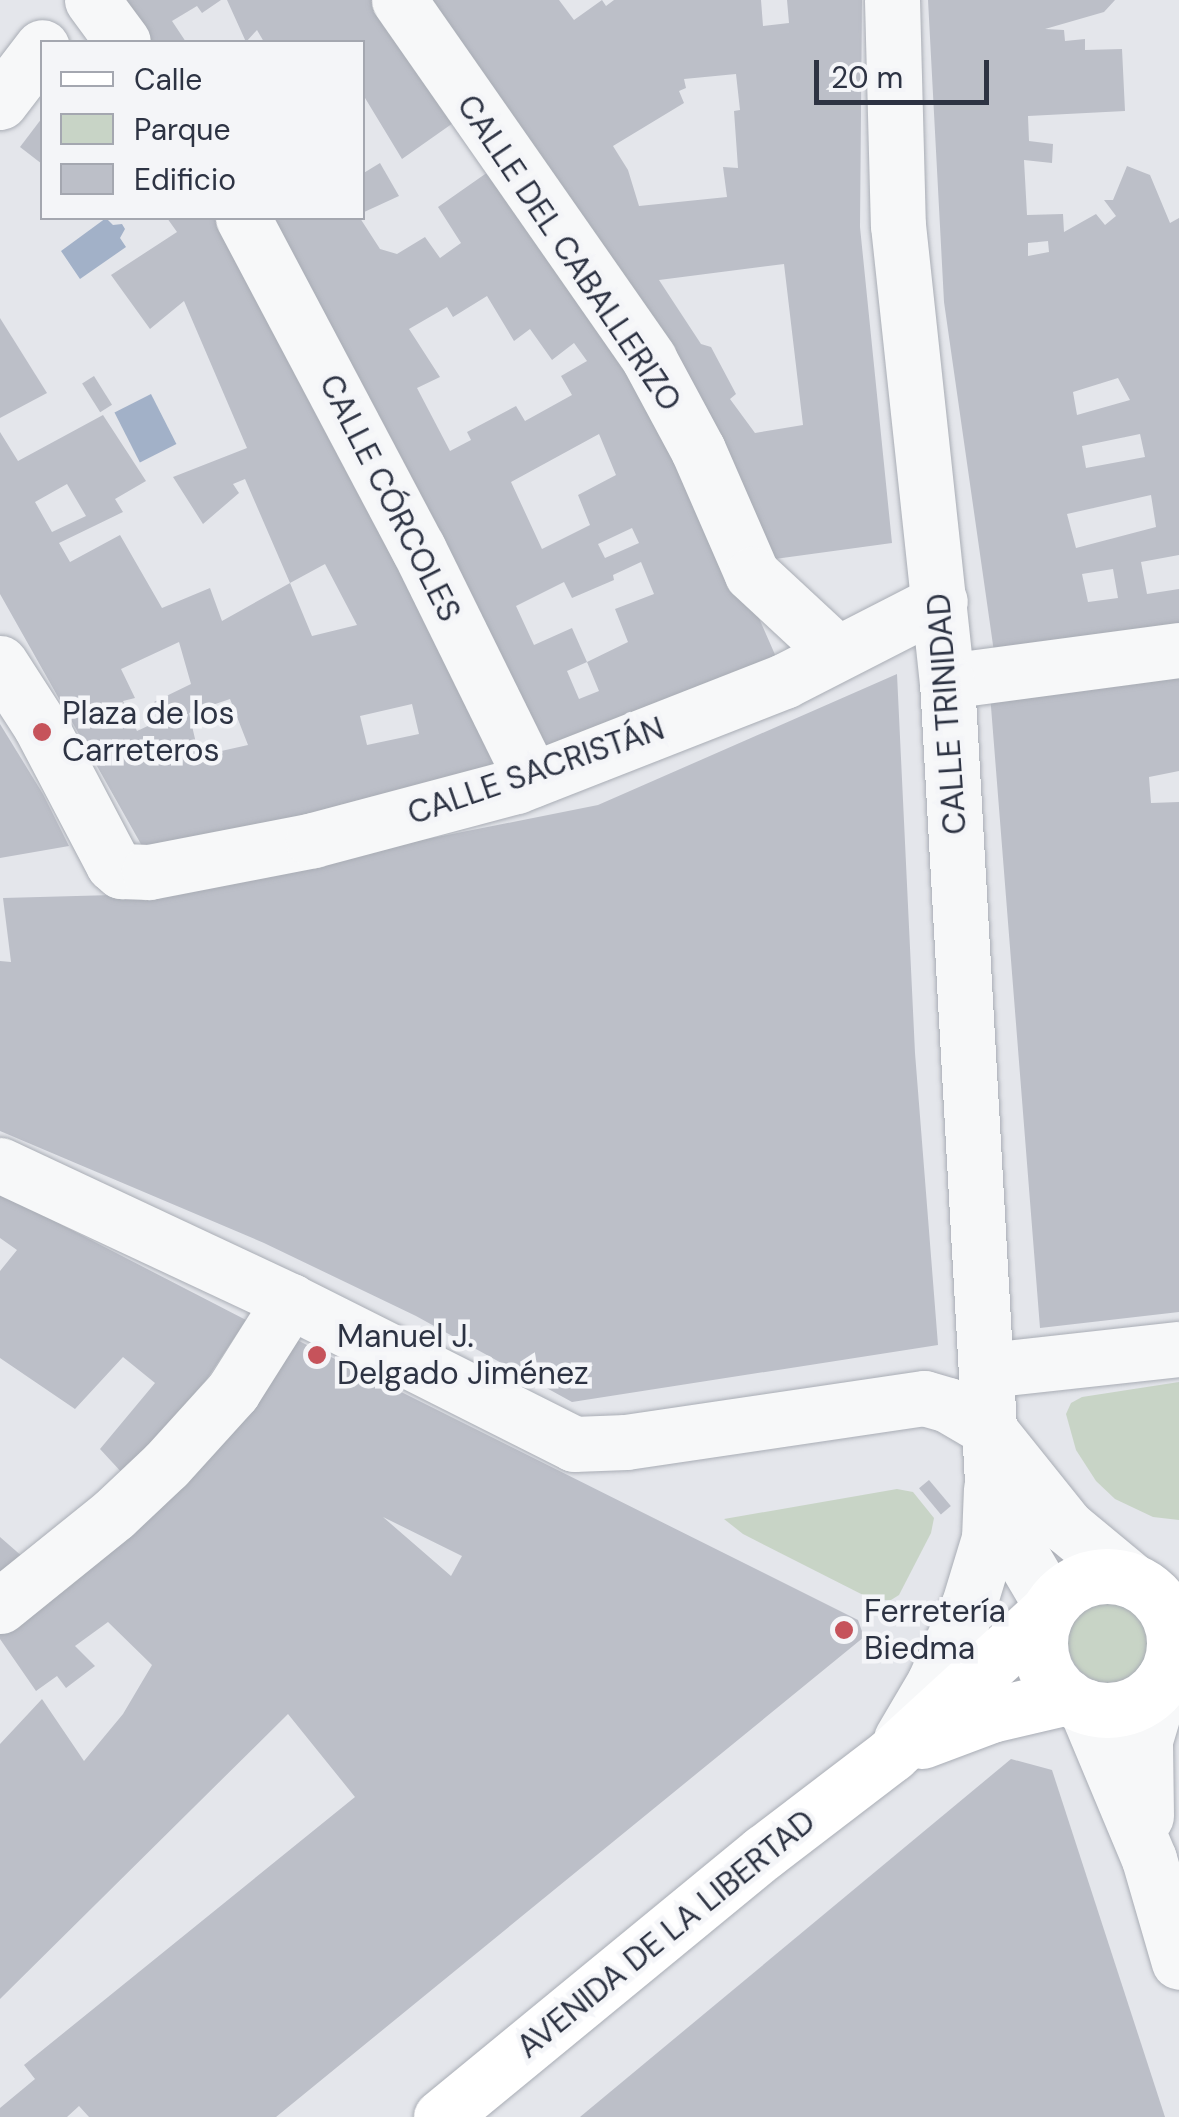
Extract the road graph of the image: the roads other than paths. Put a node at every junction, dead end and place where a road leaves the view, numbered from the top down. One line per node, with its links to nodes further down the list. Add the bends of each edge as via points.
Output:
1 (76, 0): 5 (street)
2 (92, 0): 6 (street)
3 (399, 0): 12 (street, CALLE DEL CABALLERIZO, via 649,360 698,450 752,574)
4 (892, 0): 10 (street, CALLE TRINIDAD, via 898,225)
5 (48, 40)
6 (122, 40)
7 (40, 50): 8 (street)
8 (0, 102)
9 (245, 220): 15 (street, CALLE CÓRCOLES)
10 (940, 601): 12 (street, CALLE SACRISTÁN); 14 (street, CALLE TRINIDAD)
11 (1179, 650): 14 (street)
12 (835, 651): 15 (street, CALLE SACRISTÁN, via 784,681)
13 (0, 662): 15 (street, CALLE SACRISTÁN, via 121,870 148,872 313,840)
14 (947, 681): 19 (street, CALLE TRINIDAD)
15 (532, 780)
16 (0, 1165): 17 (street)
17 (290, 1301): 20 (street, via 574,1444 924,1398 948,1405); 22 (street, via 233,1391 166,1465)
18 (1179, 1349): 19 (street)
19 (988, 1370): 20 (street, CALLE TRINIDAD)
20 (990, 1455): 21 (street, via 1057,1516); 23 (street, CALLE TRINIDAD, via 1015,1544); 26 (street, AVENIDA DE LA LIBERTAD, via 989,1538 969,1604)
21 (1150, 1584): 23 (main road, via 1089,1578 1067,1588); 24 (main road, via 1171,1622)
22 (0, 1606)
23 (1048, 1609): 25 (main road, via 1042,1663 1053,1684); 26 (main road, AVENIDA DE LA LIBERTAD)
24 (1170, 1674): 25 (main road, via 1128,1706 1107,1710); 27 (street, via 1150,1718 1143,1761)
25 (1076, 1701): 26 (main road, AVENIDA DE LA LIBERTAD, via 954,1727); 27 (street)
26 (892, 1754): 29 (main road, AVENIDA DE LA LIBERTAD)
27 (1150, 1859): 28 (street)
28 (1179, 1962)
29 (441, 2117)

